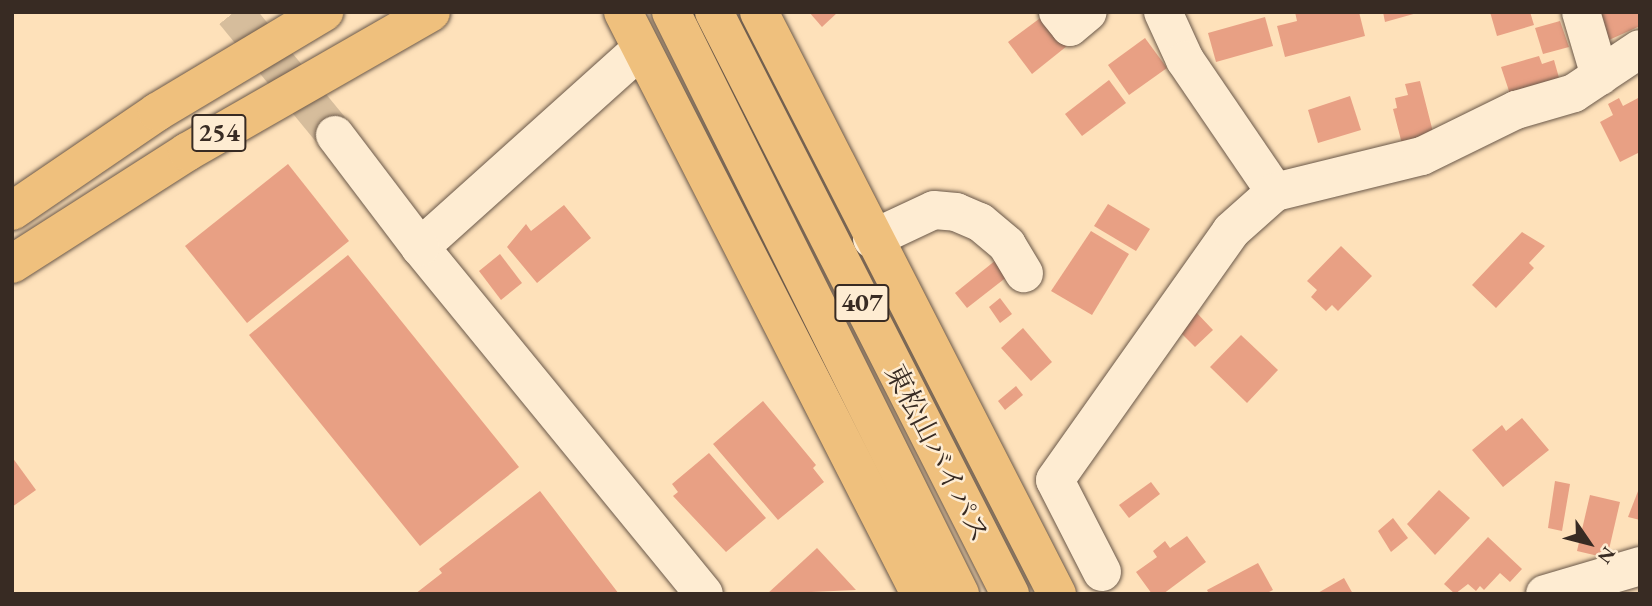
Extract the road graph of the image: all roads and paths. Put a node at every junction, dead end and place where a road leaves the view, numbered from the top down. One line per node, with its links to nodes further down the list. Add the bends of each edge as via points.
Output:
1 (324, 12): 16 (highway, 254, via 157,112)
2 (430, 12): 19 (highway, 254, via 187,152)
3 (623, 12): 11 (highway)
4 (671, 12): 25 (highway, 東松山バイパス / 407)
5 (713, 12): 26 (highway, 東松山バイパス / 407)
6 (759, 12): 17 (highway)
7 (1058, 12): 8 (street, via 1070,27)
8 (1088, 12)
9 (1163, 12): 15 (street, via 1185,60)
10 (1581, 12): 13 (street)
11 (641, 49): 18 (street); 24 (highway)
12 (1640, 49): 13 (street)
13 (1600, 76): 15 (street, via 1574,93 1516,110 1422,156)
14 (335, 135): 18 (street)
15 (1275, 192): 22 (street, via 1231,231 1055,480)
16 (12, 211)
17 (872, 239): 20 (street, via 934,210 956,212 980,222 1007,245); 27 (highway)
18 (419, 247): 23 (street)
19 (12, 264)
20 (1024, 273)
21 (1640, 566): 29 (street)
22 (1107, 583): 28 (street)
23 (704, 594)
24 (920, 594)
25 (960, 594)
26 (1010, 594)
27 (1057, 594)
28 (1063, 594)
29 (1545, 594)

